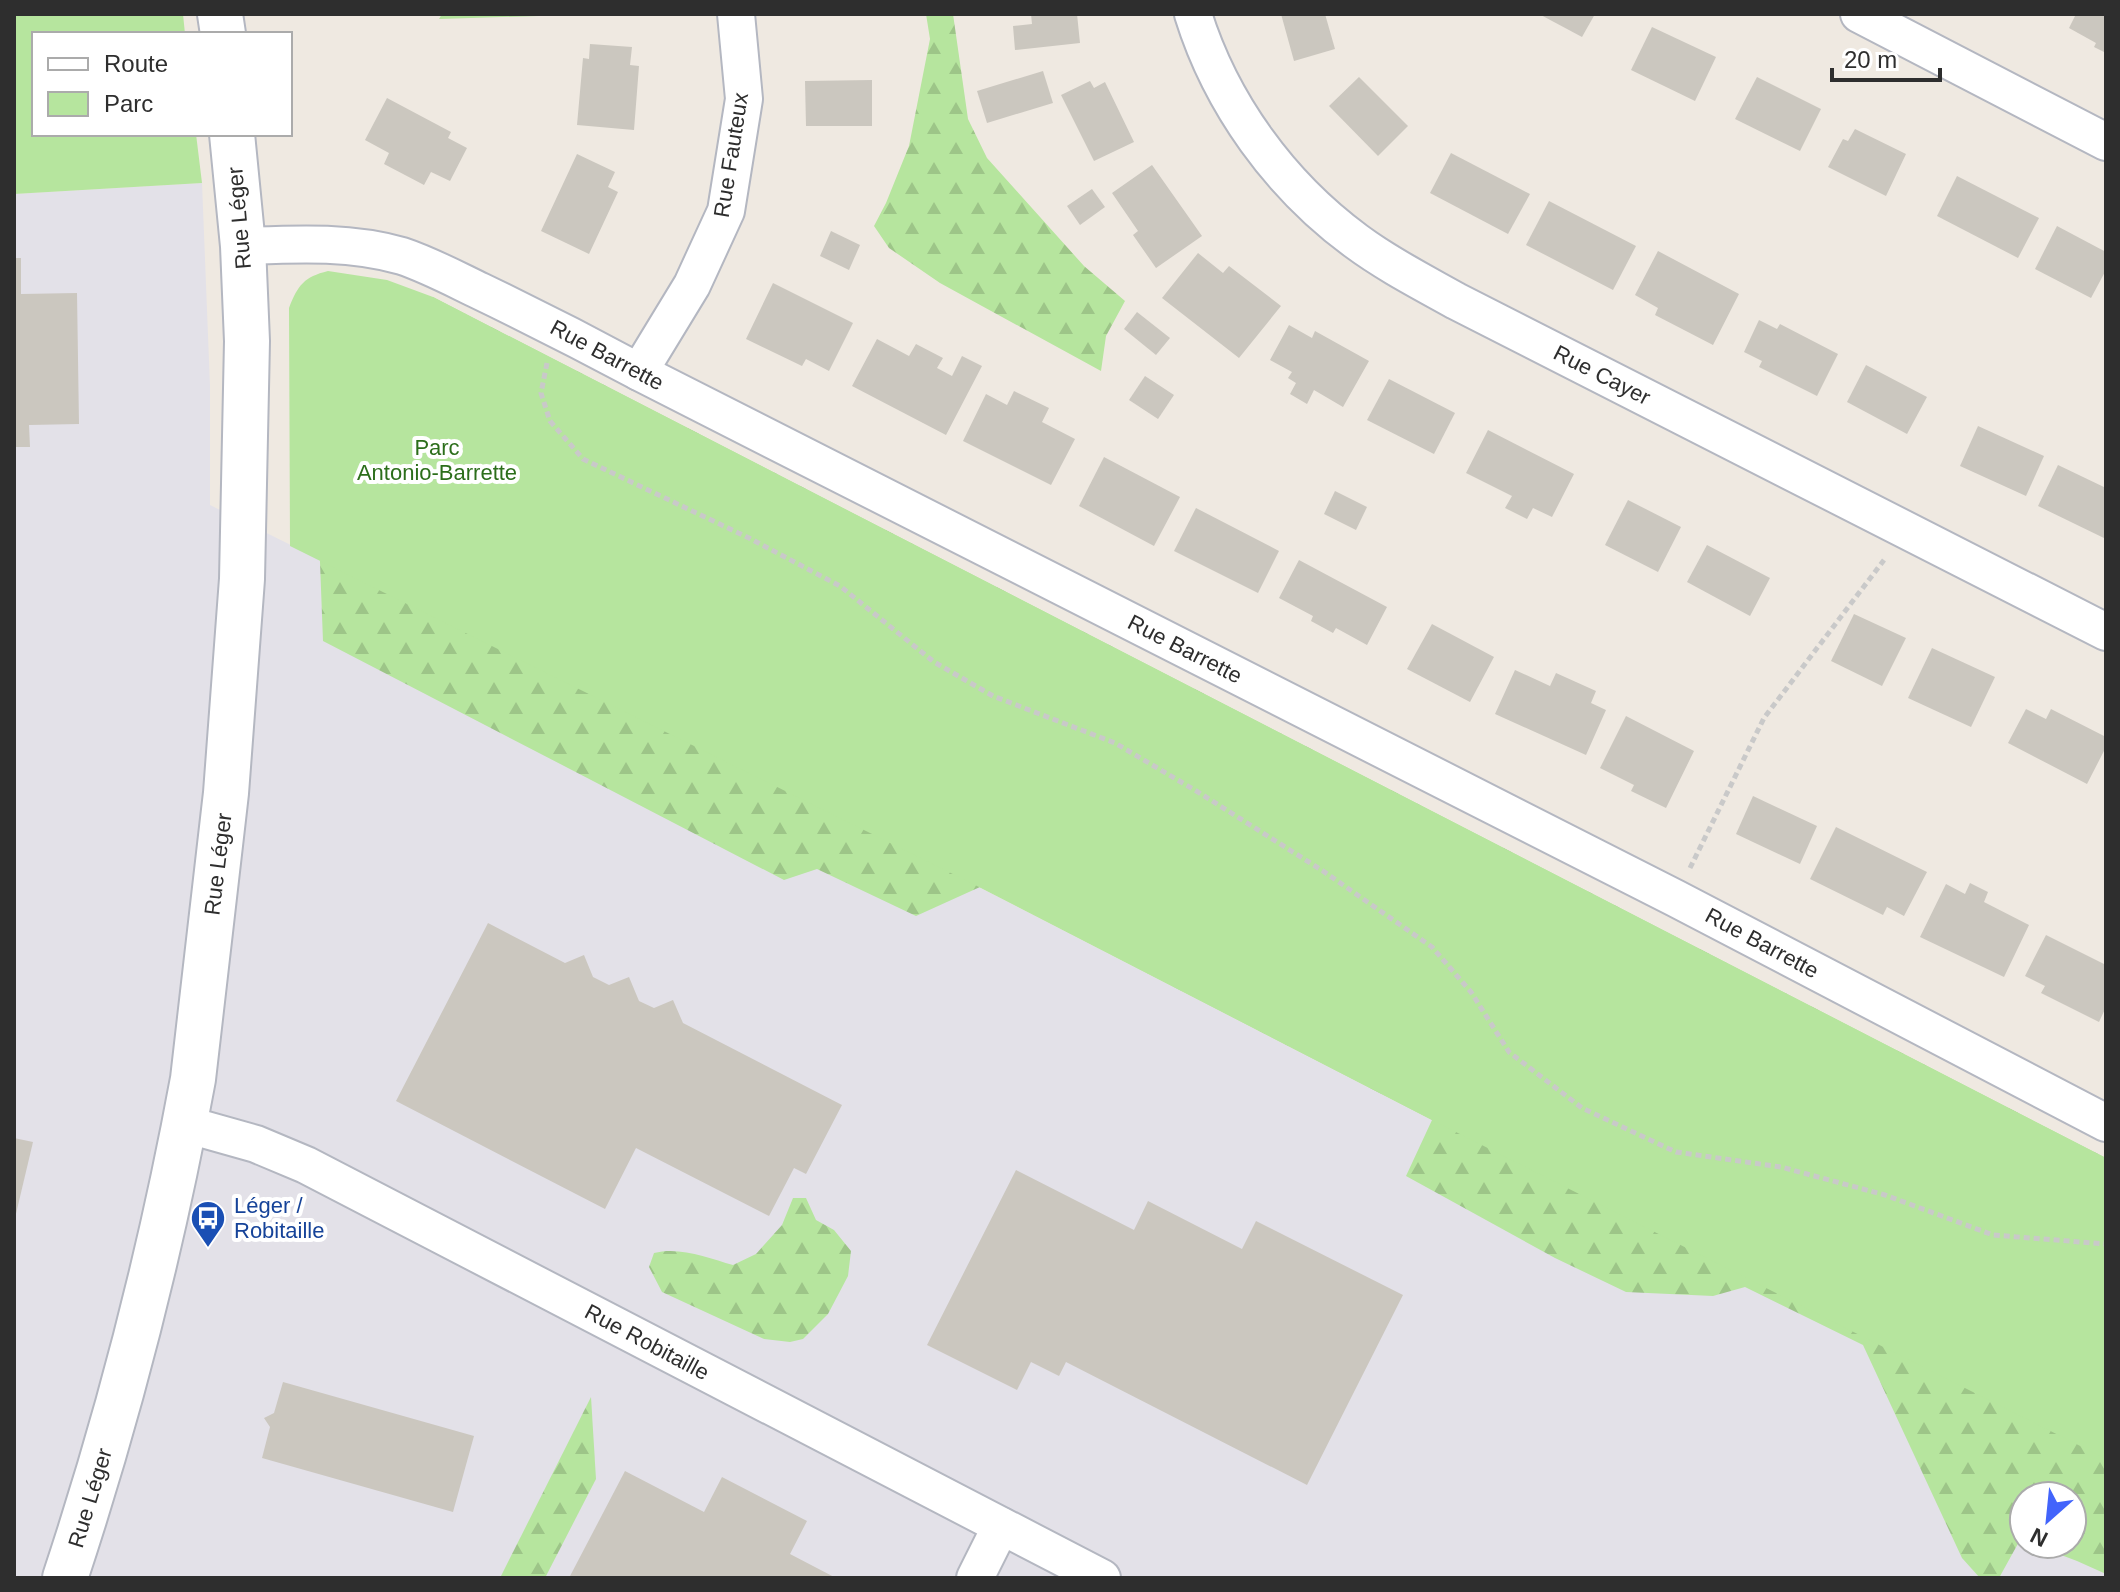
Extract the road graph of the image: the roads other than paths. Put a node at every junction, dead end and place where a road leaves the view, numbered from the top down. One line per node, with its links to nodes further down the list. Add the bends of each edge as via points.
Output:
1 (736, 14): 7 (street, Rue Fauteux, via 744,99 726,211 692,285)
2 (1193, 14): 8 (street, Rue Cayer, via 1224,89 1248,130 1312,205 1355,241 1456,301)
3 (1859, 14): 5 (street)
4 (232, 136): 6 (street, Rue Léger)
5 (2106, 142)
6 (243, 246): 7 (street, Rue Barrette, via 331,244 402,257); 10 (street, Rue Léger, via 247,341 242,579 226,793)
7 (639, 372): 9 (street, Rue Barrette)
8 (2106, 632)
9 (2106, 1123)
10 (185, 1124): 11 (street, Rue Robitaille, via 306,1165); 12 (street, Rue Léger, via 139,1325)
11 (1001, 1526): 13 (street); 14 (street, Rue Robitaille)
12 (65, 1578)
13 (975, 1578)
14 (1102, 1578)

